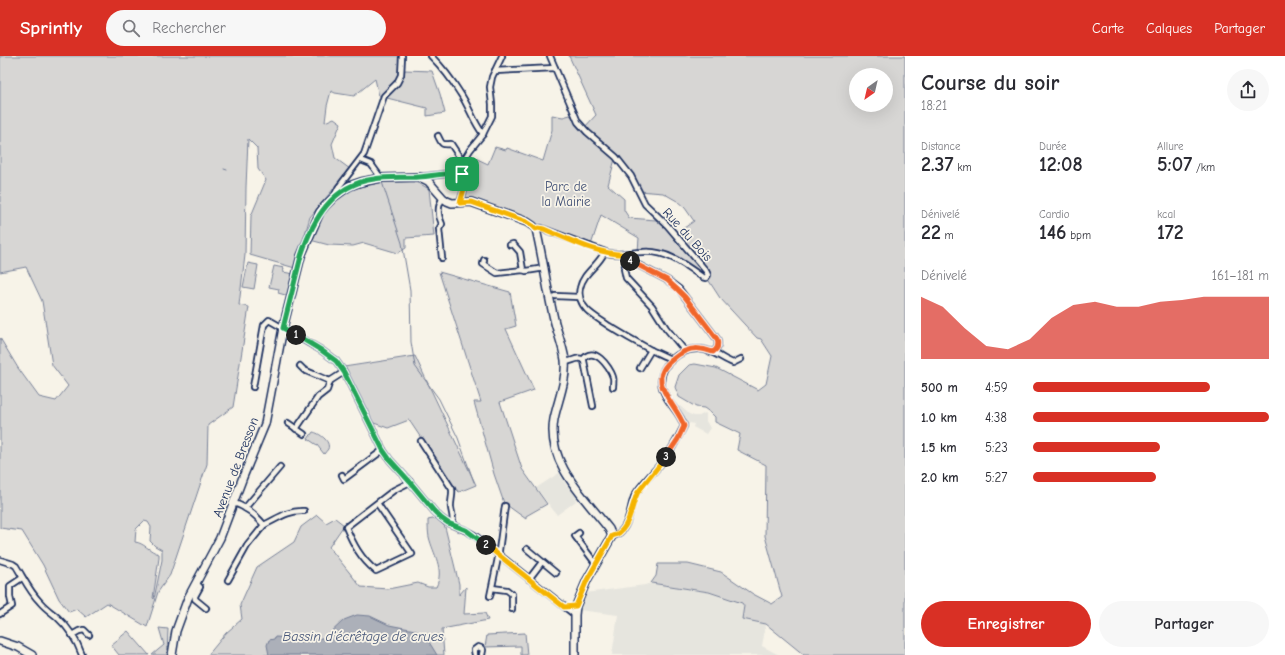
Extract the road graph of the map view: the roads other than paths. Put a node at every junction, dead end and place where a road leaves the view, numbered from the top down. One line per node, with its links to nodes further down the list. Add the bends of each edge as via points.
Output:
1 (402, 56): 9 (street, via 401,75 384,96)
2 (431, 56): 7 (street, via 461,94 475,124)
3 (502, 56): 6 (street)
4 (550, 56): 5 (street, Rue du Bois)
5 (556, 68): 6 (street); 20 (street, Rue du Bois, via 578,122 616,157 645,204 683,242 708,275 706,278 702,277 685,264 665,254 648,251)
6 (494, 71): 7 (street, via 490,87 492,116)
7 (483, 134): 10 (street, via 470,150)
8 (438, 136): 10 (street, via 444,145 451,144)
9 (360, 160): 13 (street, via 371,164); 14 (street)
10 (464, 164): 11 (street)
11 (462, 174): 12 (street); 16 (street, via 466,182)
12 (420, 177): 13 (street, Avenue de Bresson); 15 (street, via 428,181)
13 (382, 178): 14 (street, Avenue de Bresson, via 350,186)
14 (334, 196): 27 (street, Avenue de Bresson, via 320,212 304,247)
15 (443, 198): 16 (street, via 452,203); 21 (street, via 439,204)
16 (460, 203): 17 (street, via 471,202 527,222)
17 (536, 229): 19 (street, Rue du Bois, via 544,229); 23 (street)
18 (510, 245): 24 (street, via 513,244 520,252)
19 (604, 253): 20 (street, Rue du Bois); 26 (street, via 582,281)
20 (626, 257): 29 (street, via 626,278 652,306); 30 (street, via 667,280 682,293 717,339 718,346)
21 (442, 258)
22 (484, 260): 24 (street, via 483,264 497,273)
23 (545, 268): 24 (street); 34 (street)
24 (523, 270)
25 (555, 296): 26 (street)
26 (579, 297): 28 (street, via 583,306 592,314)
27 (283, 328): 37 (street, via 321,350 336,361); 39 (street, via 269,320 264,325); 50 (street, Avenue de Bresson, via 265,424)
28 (651, 350): 33 (street); 36 (street)
29 (685, 351): 30 (street, via 700,348); 33 (street)
30 (713, 352): 31 (street, via 733,363)
31 (740, 359)
32 (583, 360): 34 (street, via 579,358); 40 (street, via 592,354 598,356 613,375); 41 (street)
33 (672, 360): 58 (street, via 662,371 662,387 684,426 665,459 634,498 626,525)
34 (565, 362): 58 (street, via 565,375 554,420 554,444 567,475)
35 (300, 366): 38 (street)
36 (640, 368)
37 (344, 372): 38 (street); 46 (street)
38 (330, 381): 43 (street, via 327,390 318,397)
39 (253, 386)
40 (613, 387)
41 (593, 406)
42 (288, 422): 43 (street)
43 (296, 428): 44 (street)
44 (304, 434)
45 (421, 441): 55 (street, via 452,488)
46 (383, 450): 48 (street, via 344,479); 49 (street)
47 (280, 467): 53 (street)
48 (342, 475)
49 (410, 482): 51 (street); 55 (street, via 441,518)
50 (234, 503): 53 (street); 68 (street, Avenue de Bresson, via 220,538)
51 (377, 503): 51 (street, via 412,554 376,571 361,556 346,527)
52 (505, 506): 60 (street)
53 (245, 508): 56 (street)
54 (304, 511): 56 (street, via 295,510)
55 (452, 524): 60 (street, via 474,535)
56 (264, 525): 67 (street, via 247,546)
57 (579, 533): 63 (street, via 575,536)
58 (612, 536): 63 (street)
59 (527, 550): 62 (street)
60 (498, 554): 66 (street); 69 (street)
61 (0, 560): 65 (street, via 16,566)
62 (542, 562): 64 (street); 66 (street)
63 (596, 564): 71 (street)
64 (556, 573)
65 (22, 578): 75 (street, via 10,586 12,606); 77 (street, via 40,603 58,618)
66 (530, 579): 72 (street)
67 (228, 580)
68 (196, 583): 73 (street, via 200,587 195,600); 82 (street, Avenue de Bresson, via 178,622)
69 (492, 588): 70 (street); 74 (street, via 507,590 512,594)
70 (490, 596)
71 (576, 606): 72 (street); 76 (street)
72 (564, 607): 76 (street)
73 (206, 608)
74 (512, 609)
75 (0, 614)
76 (575, 615): 85 (street)
77 (72, 635): 78 (street, via 84,630); 81 (street)
78 (89, 635)
79 (0, 640): 80 (street)
80 (32, 655)
81 (82, 655)
82 (172, 655)
83 (475, 655): 84 (street, via 474,650 479,648 483,650)
84 (482, 655)
85 (575, 655)

